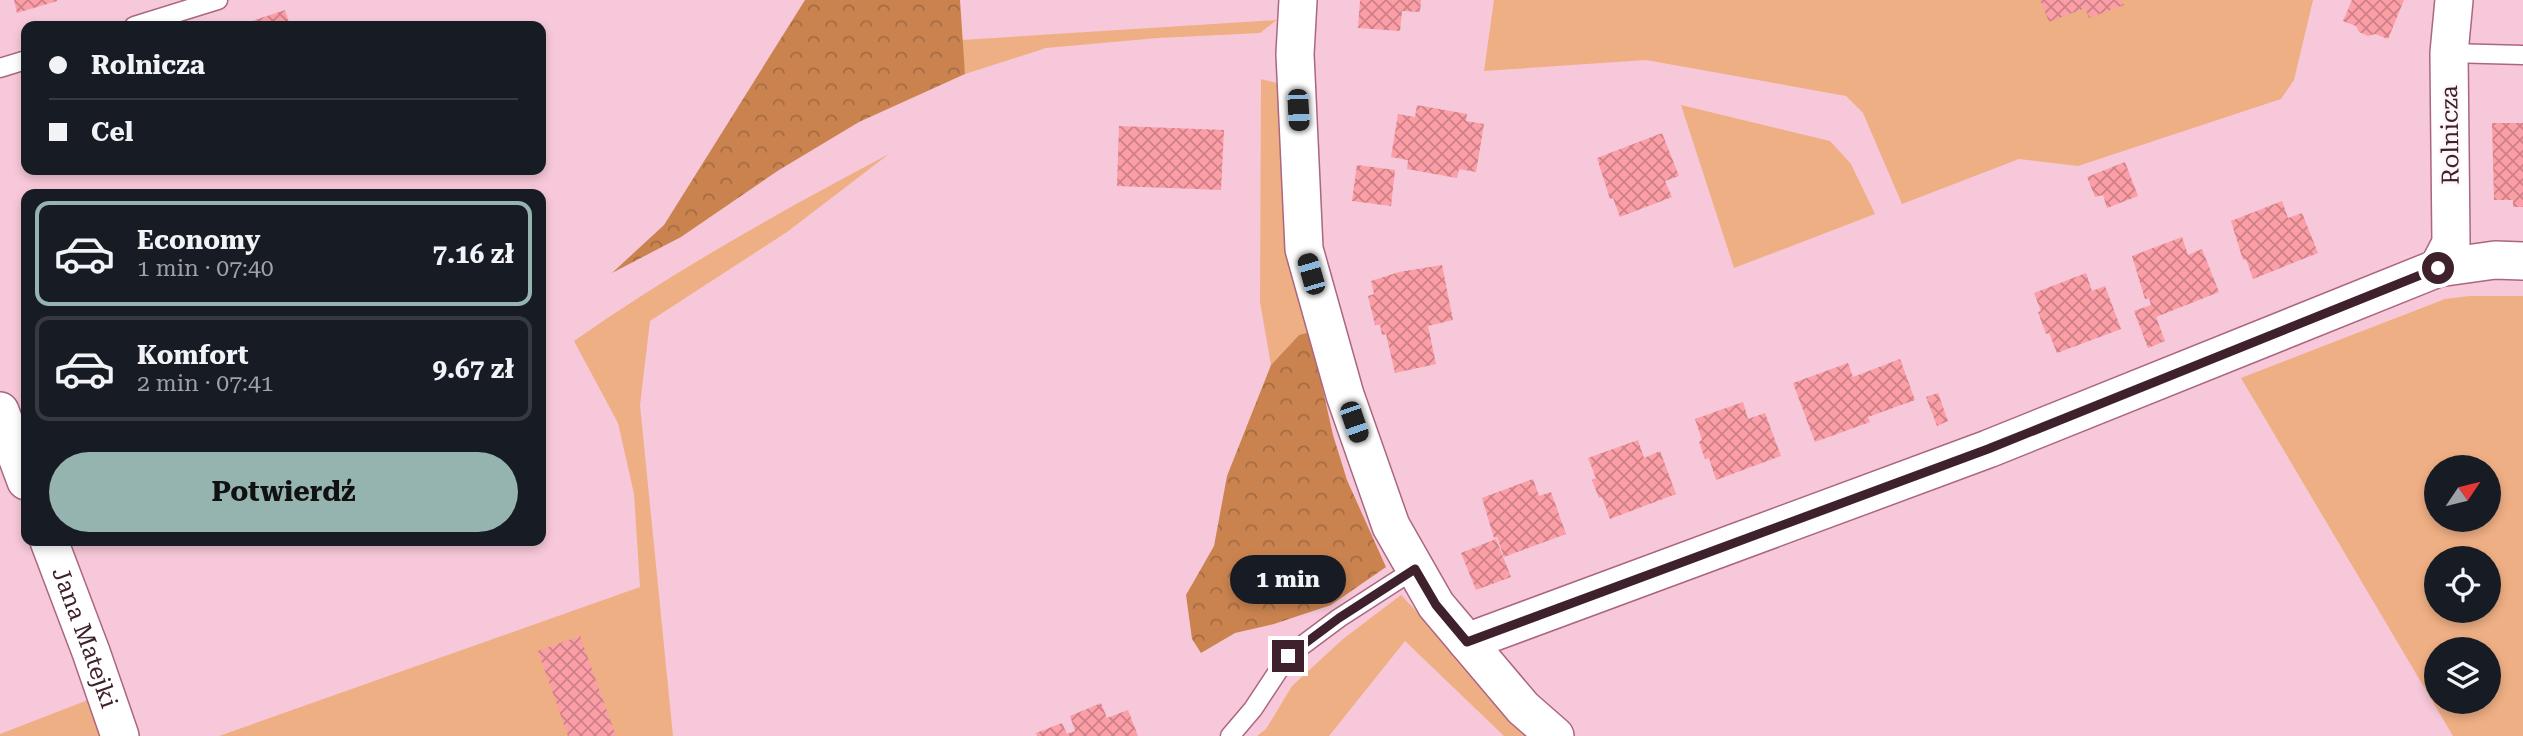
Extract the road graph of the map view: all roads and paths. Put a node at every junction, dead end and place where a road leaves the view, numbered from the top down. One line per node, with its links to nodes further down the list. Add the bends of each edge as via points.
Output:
1 (218, 0): 4 (lane)
2 (1298, 0): 14 (street, via 1295,54 1304,249 1345,395 1391,526)
3 (2454, 0): 5 (street, Rolnicza)
4 (150, 21)
5 (2449, 53): 6 (lane); 10 (street, Rolnicza, via 2451,243)
6 (2523, 55)
7 (21, 62): 8 (lane)
8 (0, 68)
9 (2523, 261): 10 (street)
10 (2438, 268): 15 (street, via 1988,449)
11 (0, 411): 12 (street)
12 (21, 468)
13 (51, 546): 16 (street, Jana Matejki)
14 (1415, 569): 15 (street, via 1436,605); 17 (lane, via 1288,656)
15 (1467, 642): 18 (street, via 1523,708)
16 (120, 736)
17 (1230, 736)
18 (1555, 736)

